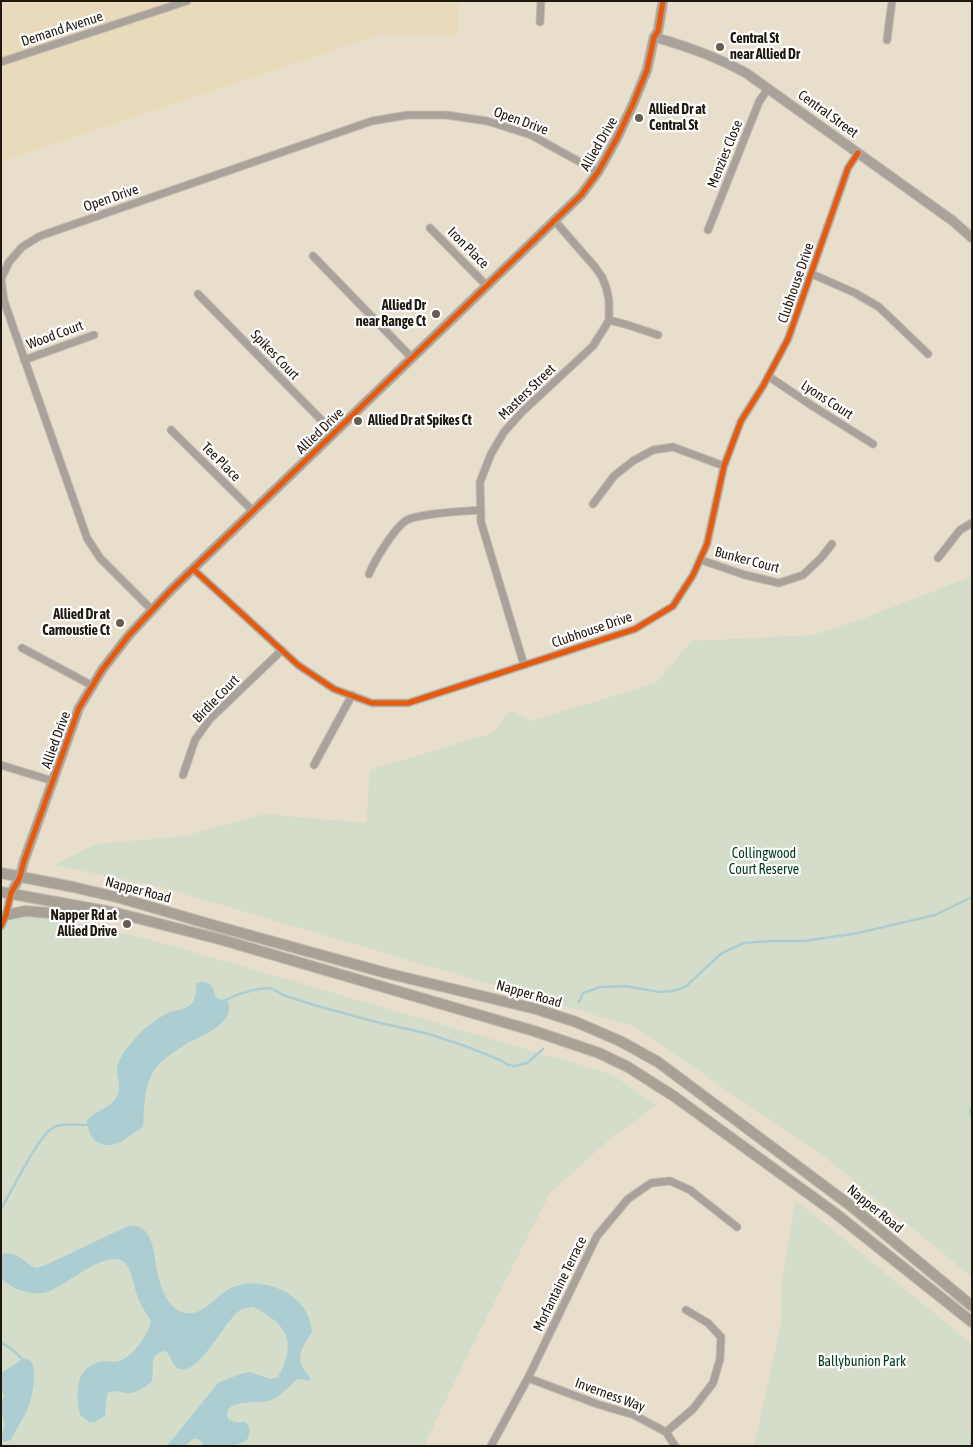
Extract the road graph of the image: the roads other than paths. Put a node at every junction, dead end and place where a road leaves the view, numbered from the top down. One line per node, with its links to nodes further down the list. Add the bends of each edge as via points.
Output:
1 (187, 1): 8 (street, Demand Avenue)
2 (541, 1): 5 (street)
3 (663, 1): 6 (street, Allied Drive)
4 (892, 1): 7 (street)
5 (540, 22)
6 (654, 37): 9 (street, Central Street, via 730,64); 11 (street, Allied Drive, via 633,104)
7 (887, 40)
8 (1, 62)
9 (768, 88): 10 (street, Central Street); 14 (street, Menzies Close, via 759,102)
10 (858, 153): 15 (street, Central Street); 17 (street, Clubhouse Drive, via 848,168)
11 (598, 172): 12 (street, Allied Drive, via 581,195); 25 (street, Open Drive, via 532,135 487,121 446,114 408,115 372,121 40,236 22,247 9,262 1,279 4,301)
12 (554, 220): 18 (street, Allied Drive); 20 (street, via 602,277 609,300)
13 (430, 228): 18 (street, Iron Place)
14 (708, 230)
15 (972, 238)
16 (312, 256): 24 (street)
17 (812, 274): 23 (street, via 879,307); 26 (street, Clubhouse Drive, via 788,339)
18 (488, 286): 24 (street, Allied Drive)
19 (198, 294): 28 (street, Spikes Court)
20 (608, 320): 22 (street); 32 (street, Masters Street, via 593,346 504,432 480,482)
21 (94, 335): 25 (street, Wood Court)
22 (658, 335)
23 (928, 354)
24 (412, 358): 28 (street, Allied Drive)
25 (24, 360): 40 (street, Open Drive, via 87,538 100,558)
26 (768, 376): 29 (street, Lyons Court); 30 (street, Clubhouse Drive, via 741,421)
27 (171, 430): 33 (street, Tee Place)
28 (334, 433): 33 (street, Allied Drive)
29 (873, 444)
30 (724, 466): 31 (street, via 673,447 652,450 614,476); 37 (street, Clubhouse Drive, via 708,544)
31 (593, 504)
32 (481, 510): 39 (street, via 407,520 375,560); 43 (street, Masters Street, via 481,522)
33 (253, 511): 38 (street, Allied Drive)
34 (972, 523): 36 (street, via 960,530)
35 (832, 544): 37 (street, Bunker Court, via 804,575 779,583)
36 (938, 558)
37 (701, 560): 43 (street, Clubhouse Drive, via 673,606 635,629)
38 (193, 569): 40 (street, Allied Drive); 42 (street, Clubhouse Drive)
39 (369, 574)
40 (152, 610): 44 (street, Allied Drive, via 129,635)
41 (22, 648): 44 (street)
42 (282, 650): 45 (street, Clubhouse Drive, via 334,689); 48 (street, Birdie Court, via 210,719 196,740)
43 (524, 665): 45 (street, Clubhouse Drive, via 408,703 372,703)
44 (93, 686): 49 (street, Allied Drive, via 79,708)
45 (352, 696): 47 (street)
46 (1, 764): 49 (street)
47 (314, 765)
48 (183, 775)
49 (53, 781): 51 (street, Allied Drive)
50 (1, 873): 51 (main road, Napper Road)
51 (20, 877): 52 (street, Allied Drive); 57 (main road, Napper Road, via 112,896 386,973 552,1014 620,1041 658,1062 851,1206)
52 (6, 892): 53 (main road, Napper Road); 54 (street)
53 (93, 908): 54 (main road); 59 (main road, Napper Road, via 219,939 599,1053 675,1097 835,1212)
54 (6, 915): 55 (street)
55 (1, 926)
56 (737, 1227): 60 (street, Morfantaine Terrace, via 690,1190 670,1181 651,1183 628,1199 597,1236)
57 (972, 1306)
58 (686, 1310): 61 (street, via 708,1323 721,1337 720,1359 714,1383 693,1409)
59 (972, 1322)
60 (528, 1378): 61 (street, Inverness Way, via 634,1415); 62 (street, Morfantaine Terrace)
61 (666, 1432): 63 (street, Inverness Way)
62 (491, 1446)
63 (675, 1446)

